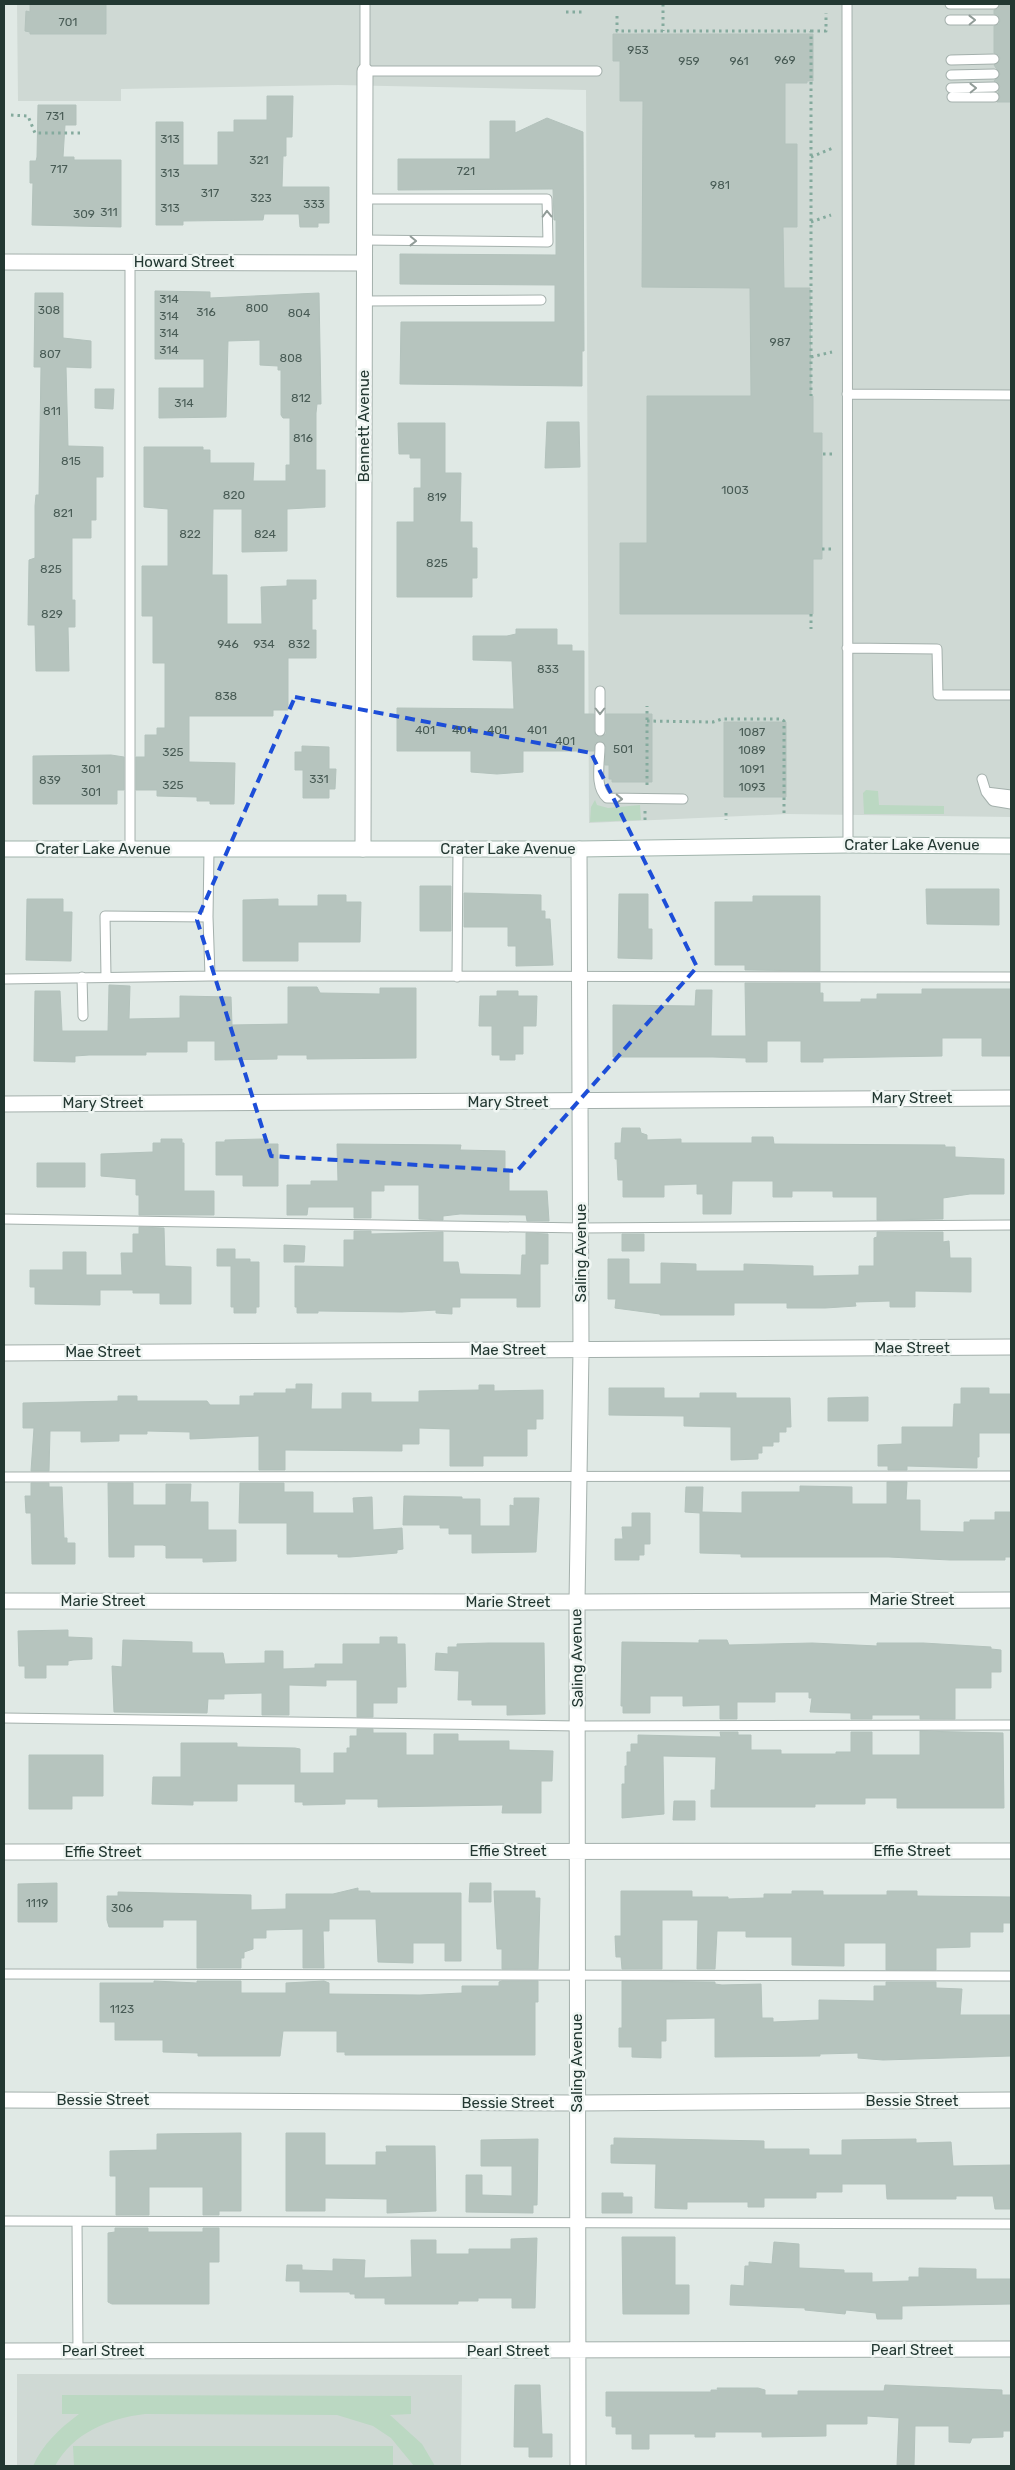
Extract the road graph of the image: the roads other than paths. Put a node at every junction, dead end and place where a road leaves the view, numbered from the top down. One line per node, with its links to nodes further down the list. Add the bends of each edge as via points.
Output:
1 (365, 4): 9 (lane, Bennett Avenue)
2 (847, 4): 22 (lane)
3 (950, 4): 4 (lane)
4 (994, 4)
5 (950, 20): 6 (lane, one-way to 6)
6 (994, 20)
7 (994, 59): 8 (lane)
8 (951, 60)
9 (365, 71): 10 (lane); 15 (street, Bennett Avenue)
10 (597, 71)
11 (951, 74): 12 (lane)
12 (994, 74)
13 (951, 92): 14 (lane, one-way to 14)
14 (994, 92)
15 (364, 199): 16 (street, Bennett Avenue); 16 (lane, one-way to 15, via 548,242 547,199)
16 (364, 240): 19 (street, Bennett Avenue)
17 (4, 262): 18 (street, Howard Street)
18 (130, 262): 19 (street, Howard Street); 37 (lane)
19 (364, 263): 21 (street, Bennett Avenue)
20 (541, 300): 21 (lane)
21 (364, 302): 38 (street, Bennett Avenue)
22 (847, 394): 23 (lane); 24 (lane)
23 (1011, 395)
24 (847, 648): 26 (lane, via 937,649 938,695); 34 (lane)
25 (600, 691): 27 (lane, one-way to 27)
26 (1011, 695)
27 (600, 731)
28 (600, 747): 32 (lane, one-way to 32, via 599,785 607,798)
29 (982, 779): 30 (lane)
30 (986, 792): 31 (lane); 33 (lane, via 993,801)
31 (1011, 795)
32 (683, 799)
33 (1011, 804)
34 (848, 845): 35 (street, Crater Lake Avenue); 40 (street, Crater Lake Avenue)
35 (1011, 846)
36 (4, 849): 37 (street, Crater Lake Avenue)
37 (130, 849): 41 (street, Crater Lake Avenue)
38 (363, 849): 39 (street, Crater Lake Avenue); 41 (street, Crater Lake Avenue)
39 (458, 849): 40 (street, Crater Lake Avenue); 46 (lane)
40 (579, 849): 47 (street, Saling Avenue)
41 (209, 850): 42 (lane)
42 (208, 917): 43 (lane); 45 (lane, via 105,916)
43 (210, 976): 45 (lane); 46 (lane)
44 (82, 977): 45 (lane); 49 (lane); 50 (lane)
45 (106, 977)
46 (457, 977): 47 (lane)
47 (579, 977): 48 (lane); 52 (street, Saling Avenue)
48 (1011, 977)
49 (4, 979)
50 (83, 1016)
51 (1011, 1098): 52 (street, Mary Street)
52 (580, 1101): 53 (street, Mary Street); 56 (street, Saling Avenue)
53 (4, 1104)
54 (4, 1219): 56 (lane)
55 (1011, 1225): 56 (lane)
56 (581, 1228): 58 (street, Saling Avenue)
57 (1011, 1348): 58 (street, Mae Street)
58 (581, 1350): 59 (street, Mae Street); 60 (street, Saling Avenue)
59 (4, 1352)
60 (579, 1475): 61 (lane); 62 (lane); 65 (street, Saling Avenue)
61 (1011, 1476)
62 (4, 1477)
63 (1011, 1600): 65 (street, Marie Street)
64 (4, 1601): 65 (street, Marie Street)
65 (577, 1602): 68 (street, Saling Avenue)
66 (4, 1718): 68 (lane)
67 (1011, 1724): 68 (lane)
68 (578, 1726): 69 (street, Saling Avenue)
69 (578, 1851): 70 (street, Effie Street); 71 (street, Effie Street); 73 (street, Saling Avenue)
70 (1011, 1851)
71 (4, 1852)
72 (4, 1974): 73 (lane)
73 (578, 1974): 74 (lane); 77 (street, Saling Avenue)
74 (1011, 1976)
75 (4, 2100): 77 (street, Bessie Street)
76 (1011, 2100): 77 (street, Bessie Street)
77 (577, 2103): 80 (street, Saling Avenue)
78 (4, 2222): 79 (lane)
79 (77, 2222): 80 (lane); 84 (lane)
80 (576, 2223): 81 (lane); 85 (street, Saling Avenue)
81 (1011, 2224)
82 (1011, 2349): 85 (street, Pearl Street)
83 (4, 2351): 84 (street, Pearl Street)
84 (78, 2351): 85 (street, Pearl Street)
85 (576, 2351): 86 (street, Saling Avenue)
86 (578, 2466)

